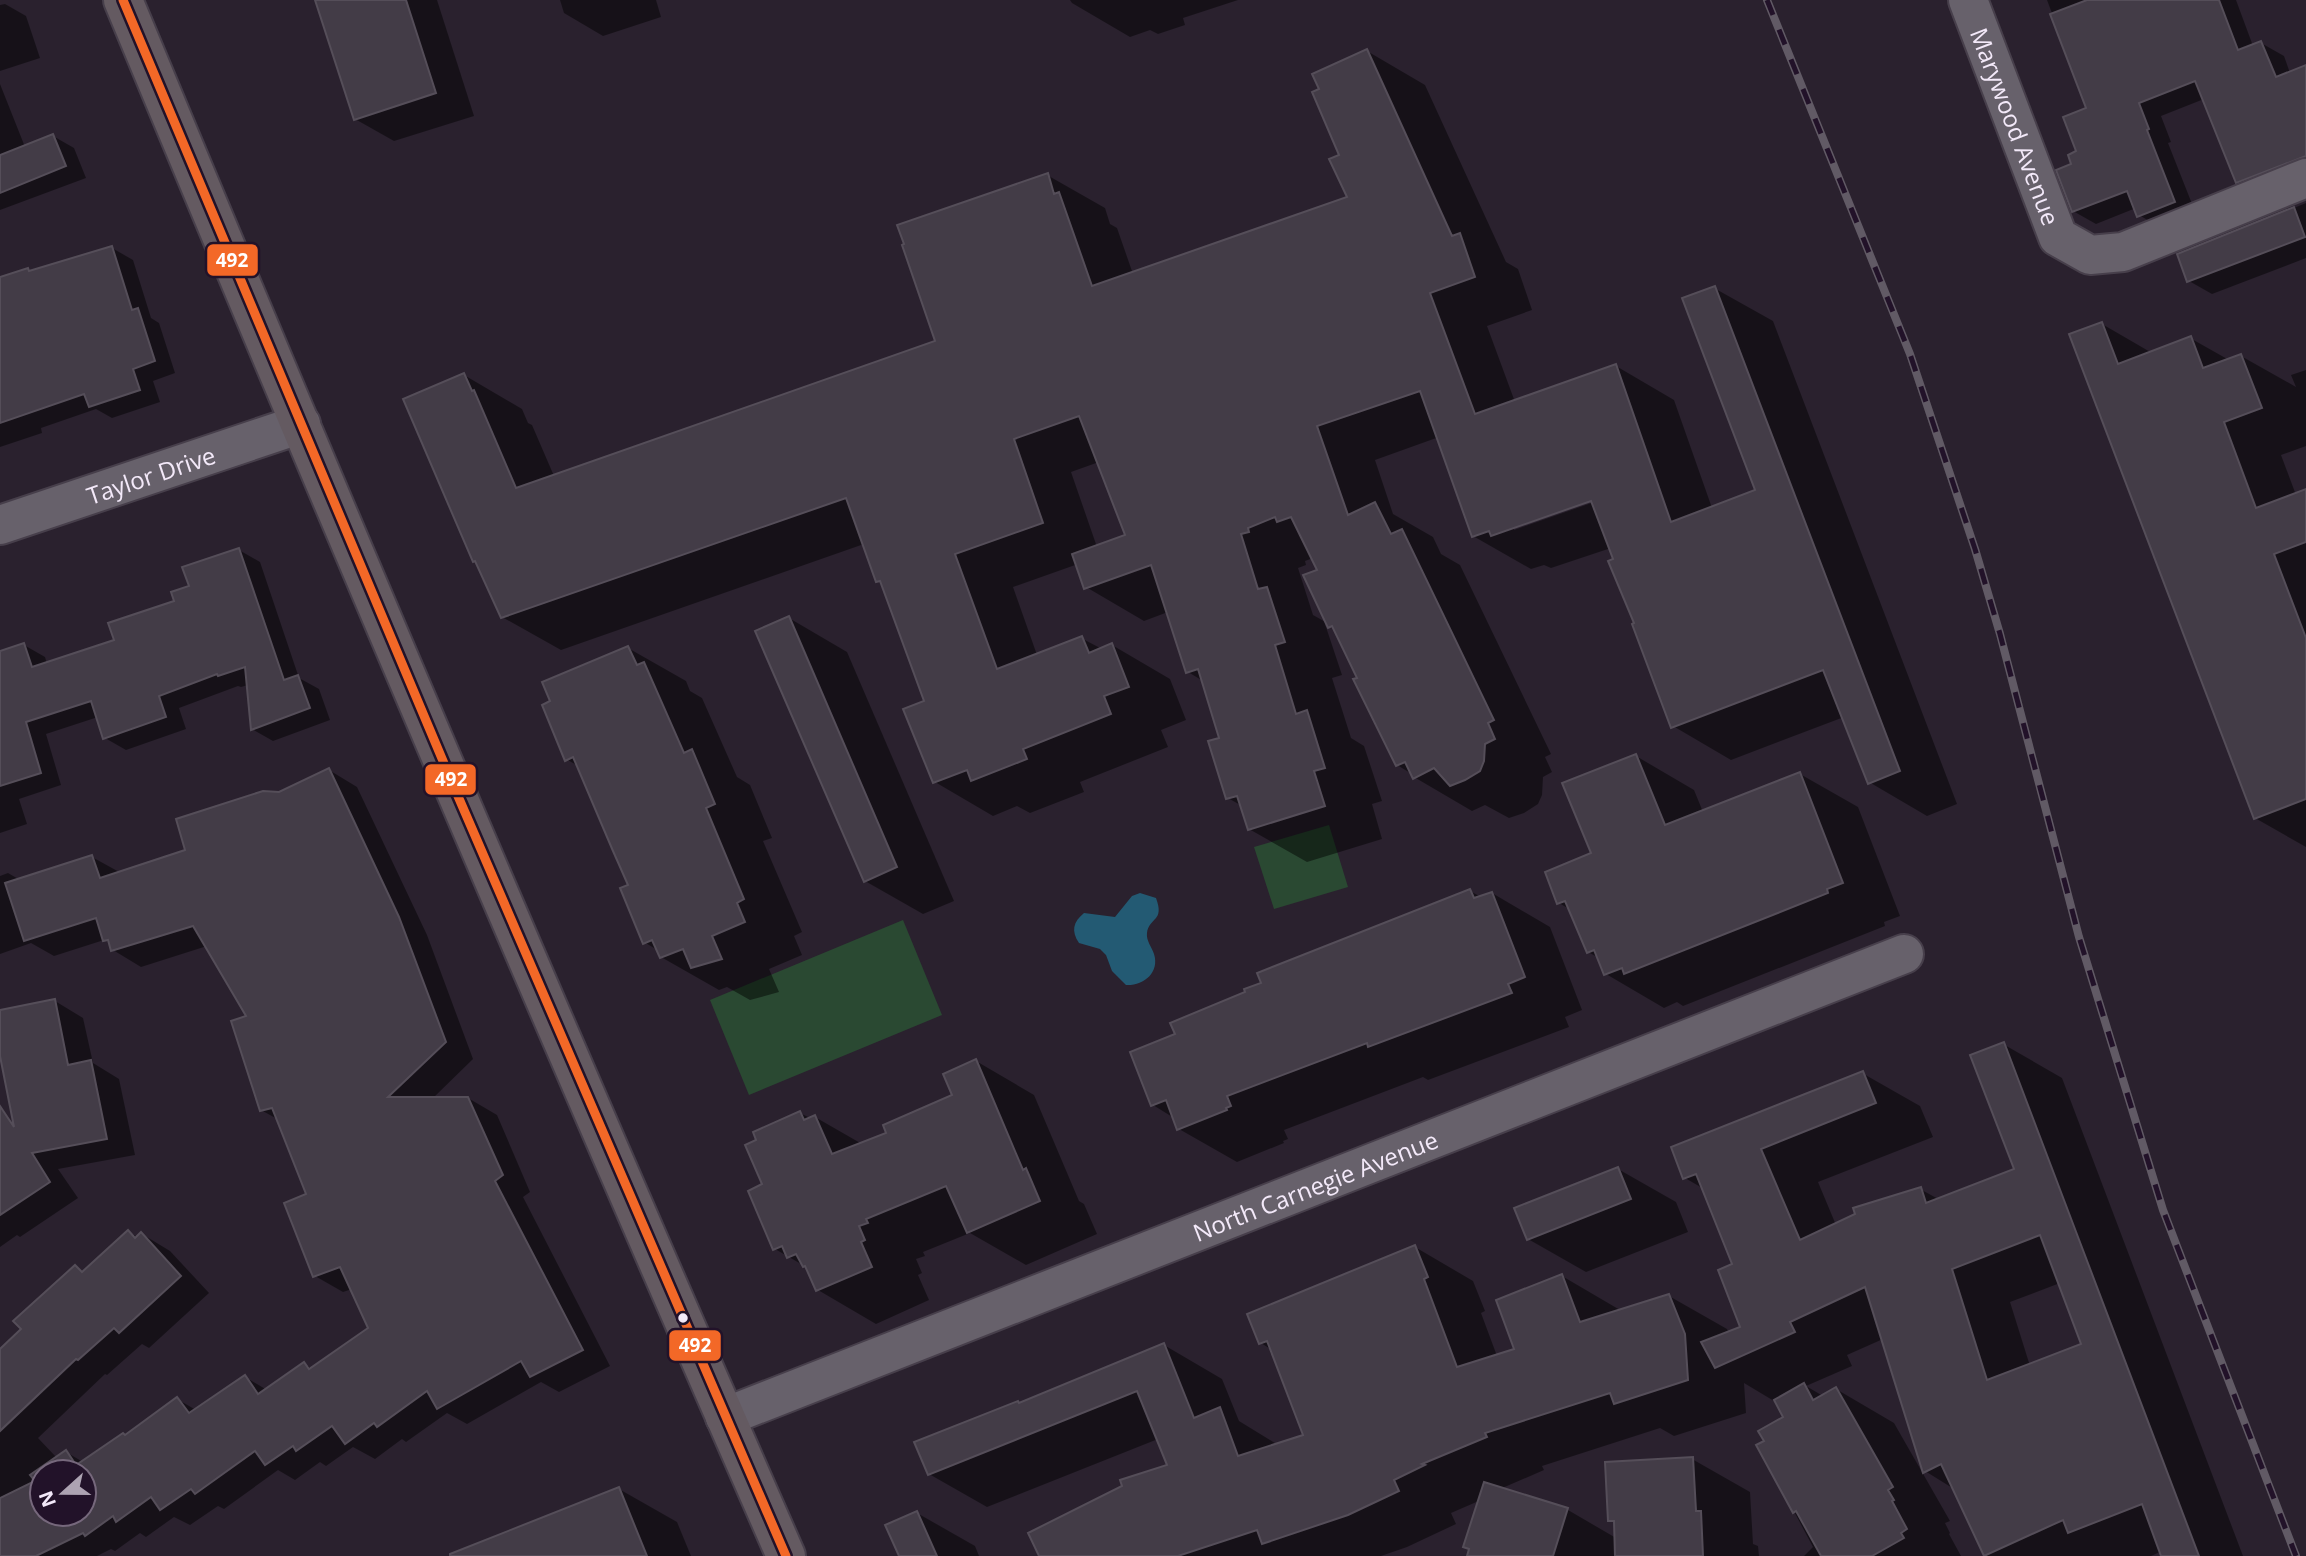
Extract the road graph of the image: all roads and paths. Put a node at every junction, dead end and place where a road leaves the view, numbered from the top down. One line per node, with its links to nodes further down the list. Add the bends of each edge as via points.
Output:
1 (123, 0): 4 (main road)
2 (1968, 0): 3 (street, Marywood Avenue, via 2058,237 2090,256 2123,252)
3 (2306, 178)
4 (301, 424): 5 (street, Taylor Drive); 7 (main road)
5 (0, 525)
6 (1904, 954): 7 (street, North Carnegie Avenue)
7 (725, 1417): 8 (main road)
8 (786, 1556)

